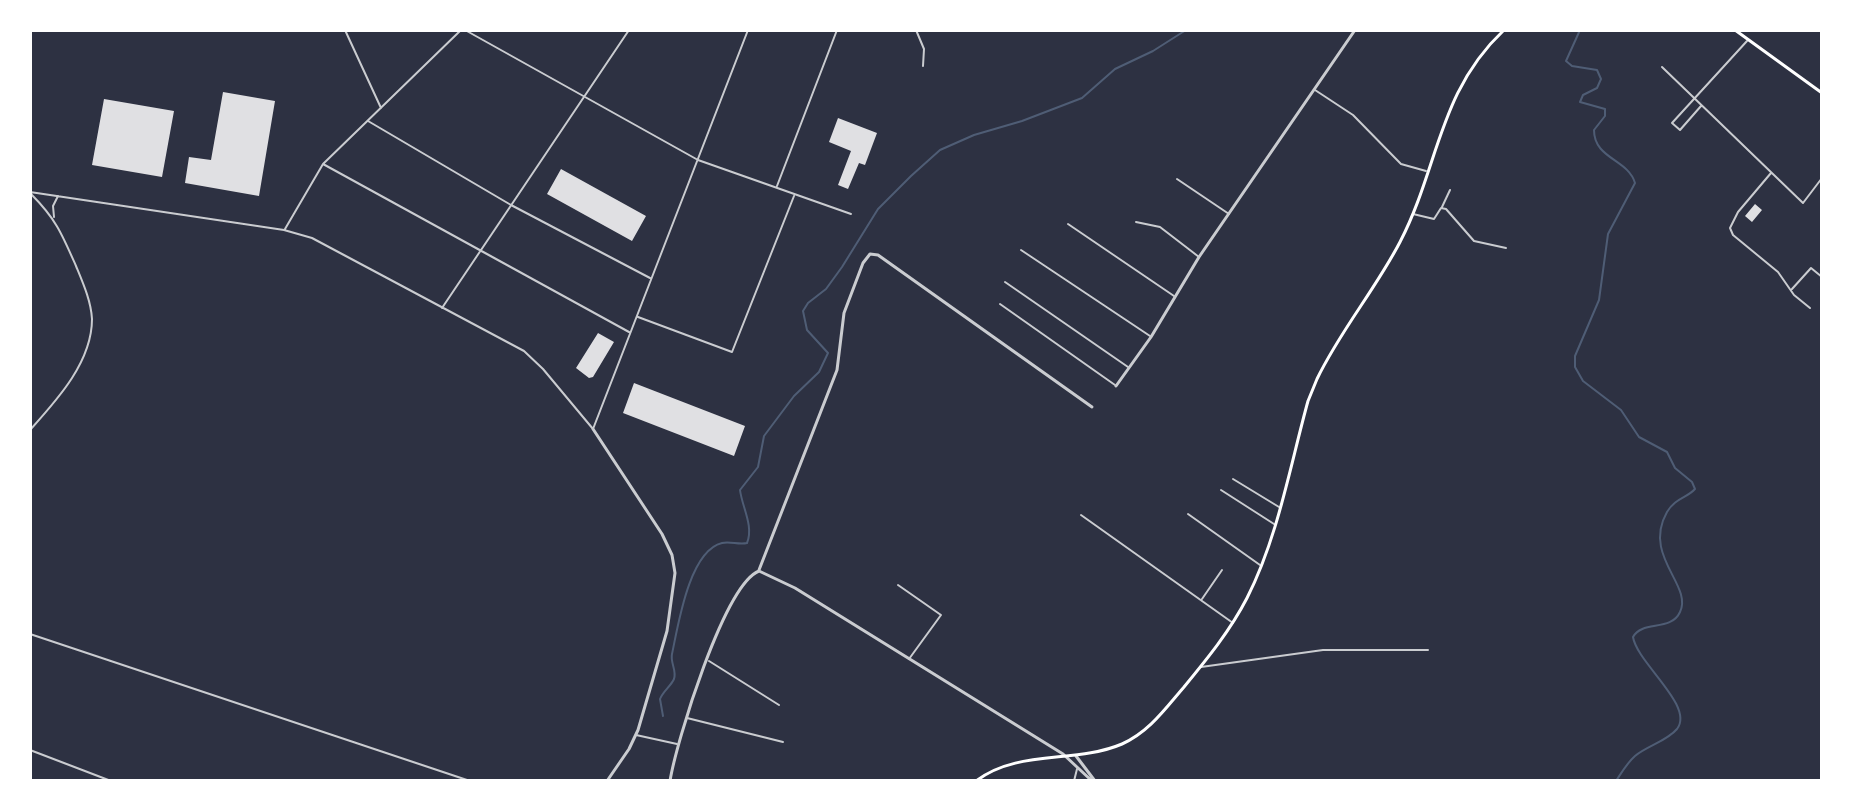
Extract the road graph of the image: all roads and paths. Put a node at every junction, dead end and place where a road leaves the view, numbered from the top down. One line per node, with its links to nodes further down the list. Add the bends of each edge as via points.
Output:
1 (345, 30): 18 (street)
2 (463, 30): 15 (street); 18 (street)
3 (629, 30): 15 (street)
4 (748, 30): 20 (street)
5 (837, 30): 26 (street)
6 (916, 30): 11 (street, via 924,49)
7 (1355, 30): 13 (street)
8 (1504, 30): 22 (main road, via 1461,84)
9 (1735, 30): 10 (main road)
10 (1749, 40): 14 (main road); 16 (street)
11 (923, 66)
12 (1662, 67): 16 (street)
13 (1315, 90): 22 (street, via 1351,113 1401,164); 35 (street)
14 (1822, 93)
15 (583, 98): 20 (street); 31 (street)
16 (1695, 98): 17 (street); 17 (street, via 1672,123 1680,130)
17 (1702, 106): 23 (street)
18 (381, 108): 19 (street)
19 (368, 121): 21 (street); 31 (street)
20 (698, 160): 26 (street); 45 (street)
21 (323, 164): 39 (street); 42 (street)
22 (1427, 172): 34 (main road)
23 (1772, 173): 24 (street, via 1803,203); 47 (street, via 1730,228)
24 (1822, 178)
25 (1177, 179): 35 (street)
26 (776, 187): 29 (street)
27 (1450, 190): 32 (street)
28 (30, 192): 30 (street); 36 (street)
29 (794, 195): 33 (street); 52 (street, via 732,352)
30 (58, 196): 36 (street); 39 (street)
31 (511, 205): 42 (street); 45 (street)
32 (1441, 208): 34 (street, via 1435,219); 40 (street, via 1451,212 1474,241)
33 (851, 214)
34 (1412, 214): 62 (main road, via 1314,384)
35 (1229, 215): 43 (street)
36 (54, 218): 59 (street, via 84,287 91,325 76,370)
37 (1136, 222): 43 (street, via 1160,227)
38 (1068, 224): 48 (street)
39 (284, 230): 51 (street, via 317,240)
40 (1506, 248)
41 (1021, 250): 54 (street)
42 (481, 251): 51 (street); 53 (street)
43 (1199, 257): 48 (street)
44 (1822, 277): 47 (street, via 1811,268)
45 (651, 279): 52 (street)
46 (1005, 282): 55 (street)
47 (1791, 290): 50 (street)
48 (1174, 296): 54 (street)
49 (1000, 304): 56 (street)
50 (1810, 308)
51 (442, 309): 58 (street, via 531,356)
52 (637, 317): 53 (street)
53 (630, 333): 58 (street)
54 (1151, 337): 55 (street)
55 (1129, 368): 56 (street)
56 (1116, 386)
57 (1092, 407): 68 (street, via 870,254 845,310 837,370)
58 (593, 429): 79 (street, via 662,534 675,570 666,636)
59 (30, 430)
60 (1233, 479): 62 (street)
61 (1221, 490): 65 (street)
62 (1279, 507): 65 (main road)
63 (1188, 514): 66 (street)
64 (1081, 515): 70 (street)
65 (1274, 524): 66 (main road)
66 (1261, 566): 71 (main road)
67 (1222, 570): 70 (street)
68 (759, 571): 74 (street); 75 (street, via 741,589)
69 (898, 585): 74 (street, via 941,615)
70 (1202, 600): 71 (street)
71 (1233, 623): 76 (main road)
72 (30, 634): 87 (street)
73 (1428, 650): 76 (street, via 1323,650)
74 (909, 659): 84 (street)
75 (706, 660): 77 (street); 78 (street)
76 (1200, 667): 83 (main road, via 1142,733)
77 (779, 705)
78 (687, 718): 80 (street); 81 (street)
79 (636, 735): 81 (street); 88 (street)
80 (783, 742)
81 (678, 744): 89 (street)
82 (30, 750): 86 (street)
83 (1076, 756): 84 (main road); 92 (street)
84 (1066, 757): 85 (street); 90 (main road, via 1010,764)
85 (1077, 768): 91 (street); 92 (street)
86 (111, 781)
87 (470, 781)
88 (607, 781)
89 (670, 781)
90 (976, 781)
91 (1074, 781)
92 (1093, 781)

